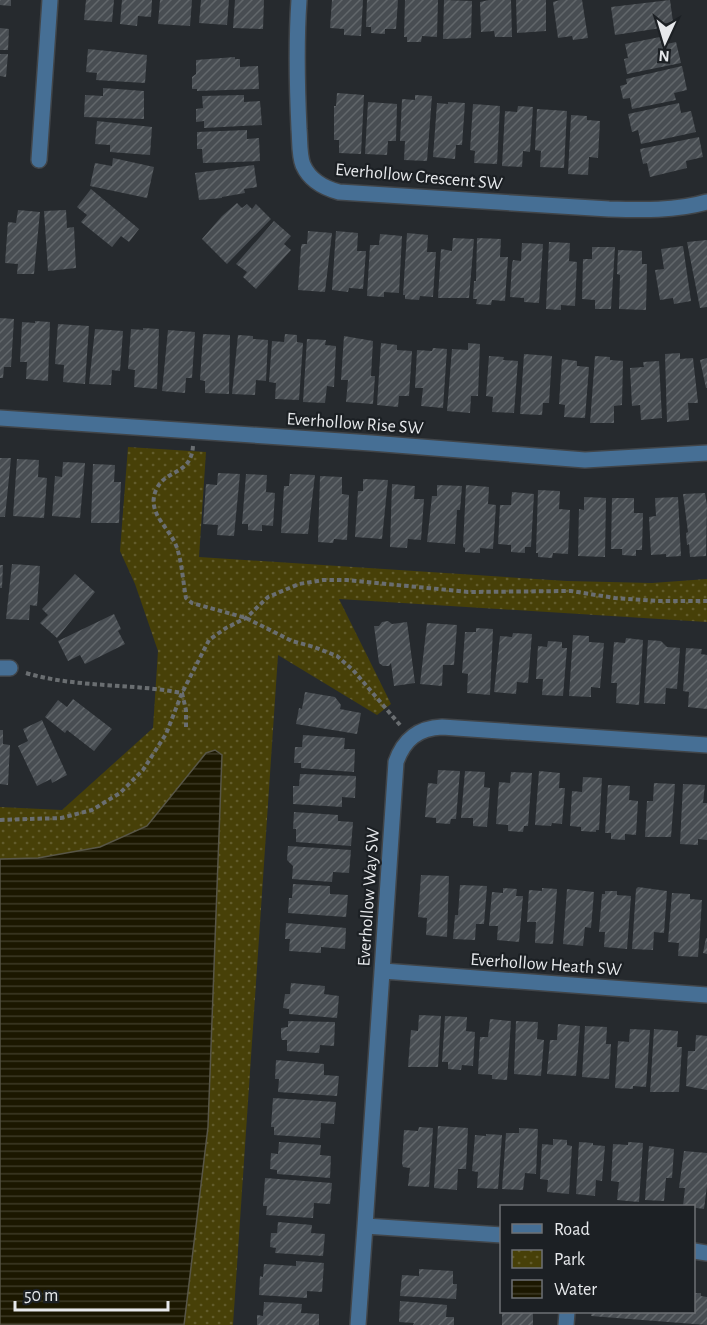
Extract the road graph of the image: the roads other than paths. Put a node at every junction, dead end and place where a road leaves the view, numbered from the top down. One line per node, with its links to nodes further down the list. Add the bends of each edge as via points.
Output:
1 (50, 0): 3 (street)
2 (299, 0): 4 (street, Everhollow Crescent SW, via 301,153 303,164 321,186 339,192 619,210)
3 (39, 160)
4 (707, 202)
5 (0, 418): 6 (street, Everhollow Rise SW, via 585,460)
6 (707, 453)
7 (707, 745): 8 (street, Everhollow Way SW, via 442,727 420,731 410,738 396,762)
8 (383, 971): 9 (street, Everhollow Heath SW); 10 (street, Everhollow Way SW)
9 (707, 995)
10 (365, 1226): 11 (street); 12 (street, Everhollow Way SW)
11 (500, 1235)
12 (358, 1325)

